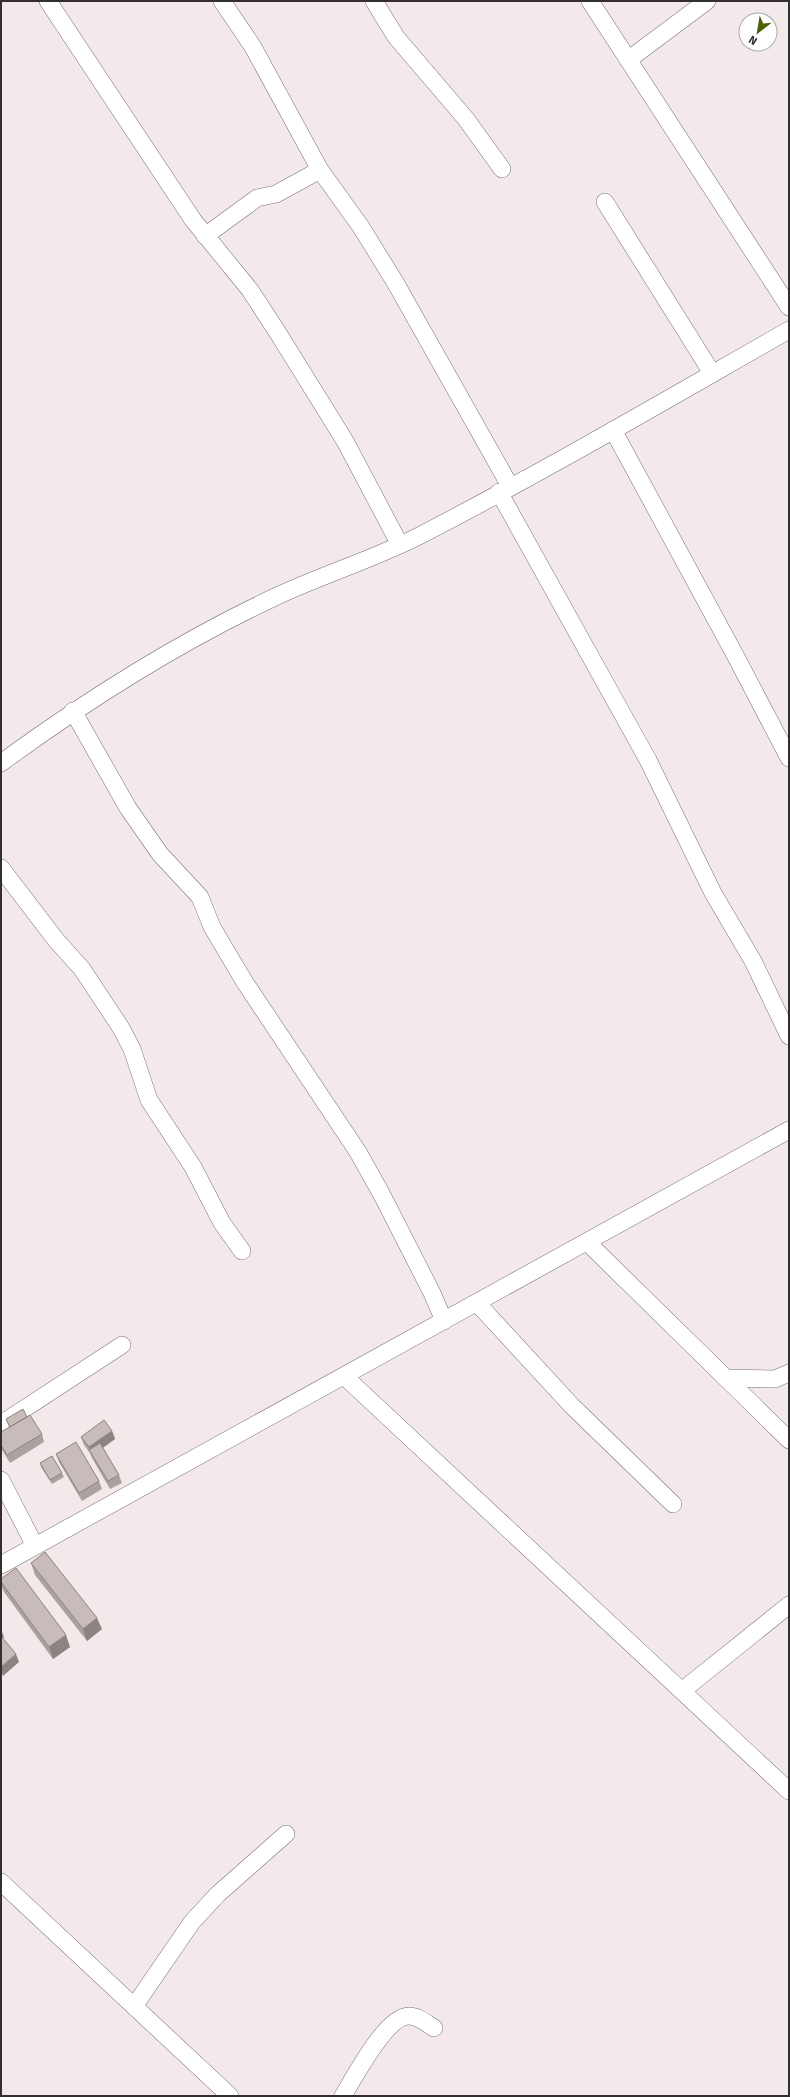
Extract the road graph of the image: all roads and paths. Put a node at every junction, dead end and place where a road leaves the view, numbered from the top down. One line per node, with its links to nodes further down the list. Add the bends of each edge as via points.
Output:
1 (48, 1): 10 (street)
2 (222, 1): 8 (street, via 252,47)
3 (374, 1): 7 (street, via 396,37 466,119)
4 (590, 1): 6 (street)
5 (707, 1): 6 (street)
6 (628, 60): 11 (street)
7 (502, 169)
8 (320, 170): 10 (street, via 276,194 257,198); 15 (street, via 361,227 395,282)
9 (605, 202): 13 (street)
10 (204, 236): 16 (street, via 250,290 278,333 345,441)
11 (789, 307)
12 (789, 330): 13 (street)
13 (712, 373): 14 (street)
14 (613, 430): 15 (street); 18 (street)
15 (505, 489): 16 (street); 21 (street, via 648,760 713,893 753,961)
16 (400, 545): 17 (street, via 355,566 275,597 215,627)
17 (73, 711): 19 (street); 26 (street, via 128,808 160,854 200,897 212,927 244,981 358,1152 429,1286)
18 (789, 758)
19 (3, 764)
20 (1, 868): 24 (street, via 56,940 82,969 121,1028 132,1049 149,1100 193,1167 222,1223)
21 (789, 1036)
22 (789, 1130): 23 (street)
23 (586, 1242): 25 (street); 30 (street)
24 (242, 1251)
25 (477, 1303): 26 (street); 34 (street, via 558,1391)
26 (444, 1321): 29 (street)
27 (122, 1345): 31 (street)
28 (789, 1373): 30 (street, via 775,1379)
29 (344, 1376): 35 (street); 38 (street)
30 (727, 1378): 32 (street)
31 (1, 1424)
32 (789, 1440)
33 (1, 1480): 35 (street)
34 (673, 1504)
35 (36, 1546): 36 (street)
36 (1, 1565)
37 (789, 1605): 38 (street)
38 (683, 1690): 39 (street)
39 (789, 1791)
40 (286, 1834): 42 (street, via 218,1894 192,1922)
41 (1, 1882): 42 (street)
42 (135, 2006): 44 (street)
43 (434, 2028): 45 (street, via 416,2017 408,2016 395,2021 384,2033)
44 (230, 2096)
45 (343, 2096)

